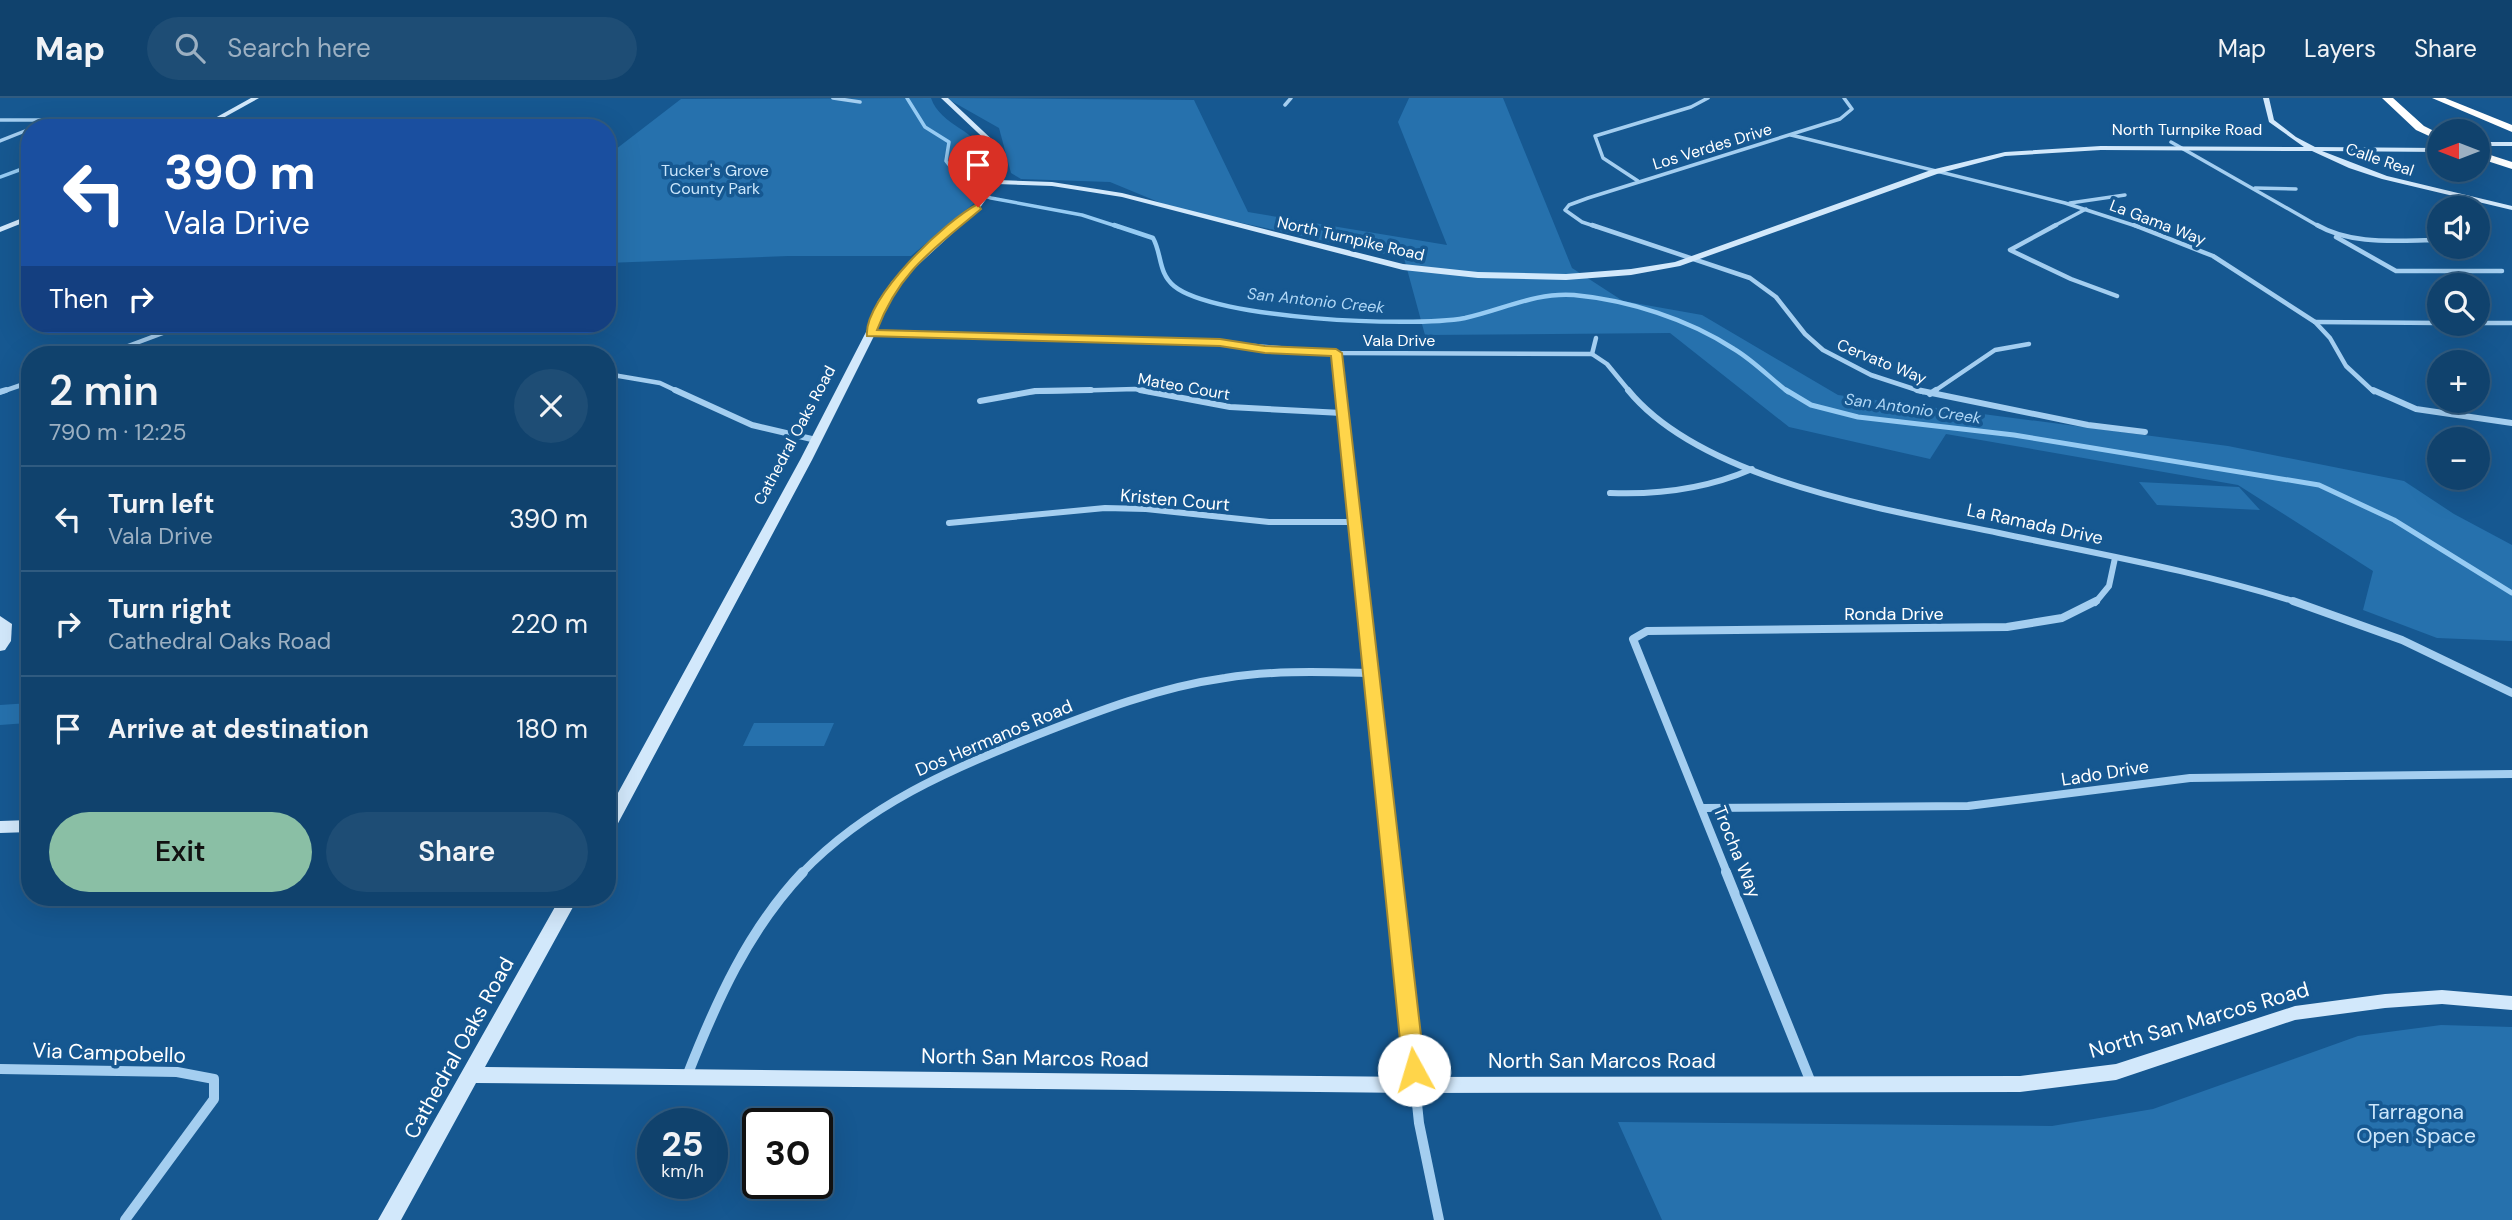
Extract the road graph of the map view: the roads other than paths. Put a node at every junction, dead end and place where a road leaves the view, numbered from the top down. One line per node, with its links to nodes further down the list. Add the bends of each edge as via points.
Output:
1 (256, 98): 14 (main road)
2 (833, 98): 11 (street)
3 (944, 98): 34 (main road, via 997,147)
4 (1291, 98): 12 (street)
5 (1708, 98): 35 (street, via 1595,135 1594,142 1617,173)
6 (1844, 98): 20 (street, Los Verdes Drive, via 1852,109 1840,119)
7 (2266, 98): 23 (main road, Calle Real, via 2271,121)
8 (2387, 98): 19 (highway)
9 (2437, 98): 17 (highway)
10 (2465, 98): 13 (highway)
11 (860, 102)
12 (1285, 105)
13 (2512, 117)
14 (215, 119)
15 (0, 120): 16 (street)
16 (21, 120)
17 (2512, 129)
18 (21, 132): 21 (street)
19 (2427, 132)
20 (1790, 135): 33 (street, La Gama Way); 35 (street, Los Verdes Drive)
21 (0, 141)
22 (2171, 142): 23 (main road, North Turnpike Road); 27 (street); 33 (main road, North Turnpike Road, via 2016,147 1975,154)
23 (2301, 143): 24 (main road, North Turnpike Road); 28 (main road, Calle Real)
24 (2427, 144)
25 (2490, 145): 26 (main road)
26 (2510, 146): 30 (main road)
27 (2181, 149): 28 (main road, North Turnpike Road); 33 (main road, North Turnpike Road, via 2027,152 1986,157); 36 (street)
28 (2314, 149): 29 (main road, North Turnpike Road); 40 (main road, Calle Real, via 2423,188)
29 (2427, 150)
30 (2490, 150)
31 (2490, 157): 32 (highway)
32 (2512, 166)
33 (1937, 171): 39 (street, La Gama Way); 47 (main road, North Turnpike Road)
34 (998, 182): 47 (main road, North Turnpike Road, via 1122,195 1352,256 1442,272 1588,275); 55 (main road, Cathedral Oaks Road, via 978,207 896,282 883,300)
35 (1639, 182): 42 (street, Los Verdes Drive, via 1576,202)
36 (2251, 188): 37 (street); 45 (street)
37 (2296, 189)
38 (2125, 195): 39 (street)
39 (2065, 203): 41 (street, La Gama Way)
40 (2512, 208)
41 (2086, 209): 49 (street, via 2010,250); 50 (street, La Gama Way, via 2195,247)
42 (1565, 210): 47 (street, Cervato Way, via 1582,222)
43 (21, 222): 44 (main road)
44 (0, 230)
45 (2330, 233): 46 (street, via 2356,239); 48 (street, via 2396,271)
46 (2427, 240)
47 (1692, 260): 64 (street, Cervato Way, via 1746,276 1773,291 1821,348 1838,358)
48 (2502, 271)
49 (2117, 296)
50 (2315, 322): 51 (street); 67 (street, La Gama Way, via 2346,366 2376,393 2416,409)
51 (2427, 323)
52 (2490, 323): 53 (street)
53 (2512, 323)
54 (163, 333): 58 (street)
55 (871, 333): 59 (street, Vala Drive, via 1220,342); 69 (main road, Cathedral Oaks Road)
56 (1597, 338): 60 (street)
57 (2029, 345): 64 (street, via 1995,350)
58 (128, 346)
59 (1336, 353): 60 (street, Vala Drive); 66 (street)
60 (1592, 354): 70 (street, La Ramada Drive, via 1606,361 1648,412 1690,440)
61 (616, 376): 69 (street, via 660,383 752,425)
62 (21, 385): 63 (street)
63 (0, 392)
64 (1930, 394): 68 (street, Cervato Way)
65 (981, 401): 66 (street, Mateo Court, via 1035,391 1135,389 1230,407)
66 (1342, 413): 72 (street)
67 (2512, 423)
68 (2146, 432)
69 (816, 440): 82 (main road, Cathedral Oaks Road)
70 (1752, 469): 71 (street, via 1679,493); 74 (street, La Ramada Drive, via 1843,498)
71 (1610, 493)
72 (1356, 522): 73 (street, Kristen Court, via 1269,522 1105,508); 78 (street)
73 (949, 523)
74 (2115, 558): 76 (street, Ronda Drive, via 2106,592 2094,604 2027,626); 79 (street, La Ramada Drive, via 2325,611 2403,640)
75 (0, 620): 77 (main road, via 5,624)
76 (1639, 634): 81 (street, Trocha Way, via 1633,639)
77 (0, 647)
78 (1373, 673): 89 (street, Dos Hermanos Road, via 1253,673 1202,682 1066,723 927,781 835,842 777,902 730,973); 90 (street)
79 (2512, 693)
80 (2512, 774): 81 (street, Lado Drive, via 2190,778 1968,806)
81 (1703, 808): 91 (street, Trocha Way)
82 (616, 812)
83 (21, 826): 84 (main road)
84 (0, 827)
85 (565, 906): 88 (main road, Cathedral Oaks Road)
86 (2512, 1003): 91 (main road, North San Marcos Road, via 2442,997 2295,1013 2116,1072 2020,1084)
87 (0, 1069): 92 (street, Via Campobello, via 177,1072 214,1079 214,1099)
88 (470, 1075): 89 (main road, North San Marcos Road); 93 (main road, Cathedral Oaks Road)
89 (687, 1077): 90 (main road, North San Marcos Road)
90 (1415, 1085): 91 (main road, North San Marcos Road); 94 (street)
91 (1812, 1085)
92 (124, 1220)
93 (389, 1220)
94 (1439, 1220)

